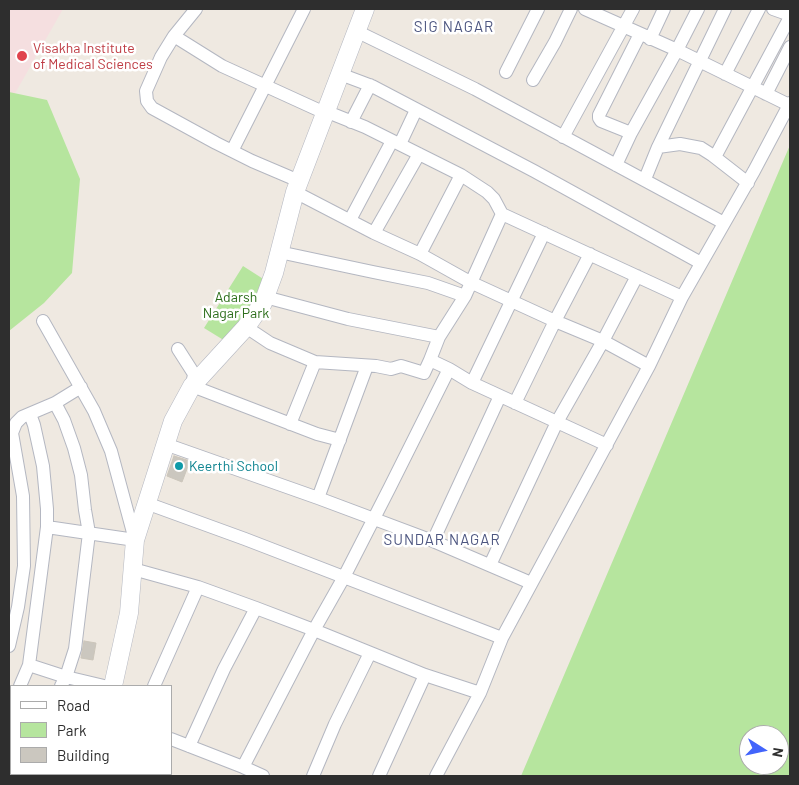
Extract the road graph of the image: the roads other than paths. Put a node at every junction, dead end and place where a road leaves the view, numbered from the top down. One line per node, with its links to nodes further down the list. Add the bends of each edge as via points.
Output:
1 (196, 9): 17 (street)
2 (304, 9): 27 (street)
3 (364, 9): 16 (street)
4 (538, 9): 22 (street)
5 (571, 9): 25 (street)
6 (585, 9): 13 (street)
7 (633, 9): 15 (street)
8 (664, 9): 18 (street)
9 (698, 9): 20 (street)
10 (725, 9): 21 (street)
11 (759, 9): 24 (street)
12 (774, 9): 14 (street)
13 (599, 12): 15 (street)
14 (790, 16): 28 (street)
15 (623, 27): 18 (street); 35 (street)
16 (356, 30): 23 (street); 35 (street)
17 (174, 36): 27 (street, via 222,66); 38 (street, via 146,91 147,101 152,108)
18 (645, 36): 20 (street); 34 (street, via 599,115 600,121)
19 (790, 47): 29 (street)
20 (677, 50): 21 (street); 34 (street)
21 (699, 61): 24 (street); 37 (street)
22 (506, 72)
23 (340, 74): 26 (street); 32 (street)
24 (726, 74): 28 (street)
25 (533, 80)
26 (370, 85): 31 (street); 33 (street)
27 (265, 86): 32 (street); 38 (street)
28 (753, 87): 29 (street); 40 (street)
29 (766, 94): 30 (street)
30 (790, 104): 44 (street)
31 (416, 110): 36 (street); 54 (street)
32 (325, 112): 33 (street); 45 (street)
33 (351, 122): 36 (street)
34 (631, 133): 41 (street)
35 (563, 137): 41 (street)
36 (396, 142): 39 (street); 47 (street)
37 (658, 147): 40 (street, via 680,144 701,148); 43 (street)
38 (232, 151): 45 (street)
39 (419, 154): 42 (street); 49 (street)
40 (715, 157): 44 (street)
41 (616, 165): 43 (street)
42 (461, 175): 46 (street, via 487,192); 52 (street)
43 (645, 180): 48 (street)
44 (748, 183): 48 (street)
45 (297, 186): 47 (street); 51 (street)
46 (502, 214): 50 (street); 56 (street)
47 (350, 220): 49 (street)
48 (724, 223): 54 (street)
49 (374, 233): 52 (street)
50 (544, 233): 53 (street); 60 (street)
51 (279, 252): 57 (street, via 428,283); 58 (street)
52 (420, 254): 56 (street)
53 (590, 254): 55 (street); 62 (street)
54 (702, 263): 59 (street)
55 (637, 276): 59 (street); 65 (street)
56 (470, 282): 57 (street); 60 (street)
57 (465, 296): 64 (street)
58 (265, 297): 63 (street); 64 (street, via 348,319)
59 (682, 297): 70 (street)
60 (512, 302): 62 (street); 72 (street)
61 (43, 320): 74 (street)
62 (556, 321): 65 (street); 77 (street)
63 (246, 327): 68 (street, via 270,343); 73 (street)
64 (439, 336): 67 (street)
65 (603, 341): 70 (street); 79 (street)
66 (178, 349): 73 (street, via 194,374)
67 (430, 360): 69 (street, via 424,373 401,366 391,369); 71 (street)
68 (315, 362): 69 (street); 80 (street)
69 (367, 366): 81 (street)
70 (649, 366): 83 (street)
71 (449, 369): 72 (street); 86 (street)
72 (472, 383): 75 (street)
73 (192, 386): 80 (street); 82 (street)
74 (81, 387): 76 (street); 89 (street, via 111,451)
75 (500, 396): 77 (street); 90 (street)
76 (55, 403): 78 (street); 88 (street, via 82,475)
77 (515, 403): 79 (street)
78 (30, 414): 87 (street, via 43,466); 99 (street, via 22,417 12,434 23,496 24,566)
79 (557, 422): 83 (street); 91 (street)
80 (290, 424): 81 (street)
81 (340, 440): 84 (street)
82 (165, 444): 84 (street); 85 (street)
83 (607, 445): 94 (street)
84 (318, 498): 86 (street)
85 (146, 503): 89 (street); 93 (street)
86 (373, 519): 90 (street); 93 (street)
87 (47, 527): 88 (street); 101 (street)
88 (89, 533): 89 (street); 103 (street, via 75,649)
89 (135, 540): 92 (street)
90 (433, 541): 91 (street)
91 (490, 565): 94 (street)
92 (133, 569): 95 (street); 106 (street, via 129,613)
93 (344, 577): 97 (street); 98 (street)
94 (531, 583): 98 (street)
95 (198, 587): 96 (street); 107 (street)
96 (256, 608): 97 (street); 110 (street)
97 (314, 630): 100 (street); 111 (street)
98 (502, 638): 108 (street)
99 (9, 646)
100 (370, 653): 102 (street); 113 (street)
101 (30, 665): 103 (street); 104 (street)
102 (425, 675): 108 (street); 114 (street)
103 (63, 682): 105 (street)
104 (20, 685)
105 (94, 685)
106 (113, 685)
107 (154, 685)
108 (480, 693): 115 (street)
109 (172, 739): 110 (street)
110 (189, 746): 111 (street)
111 (243, 767): 112 (street)
112 (263, 776)
113 (313, 776)
114 (378, 776)
115 (436, 776)

